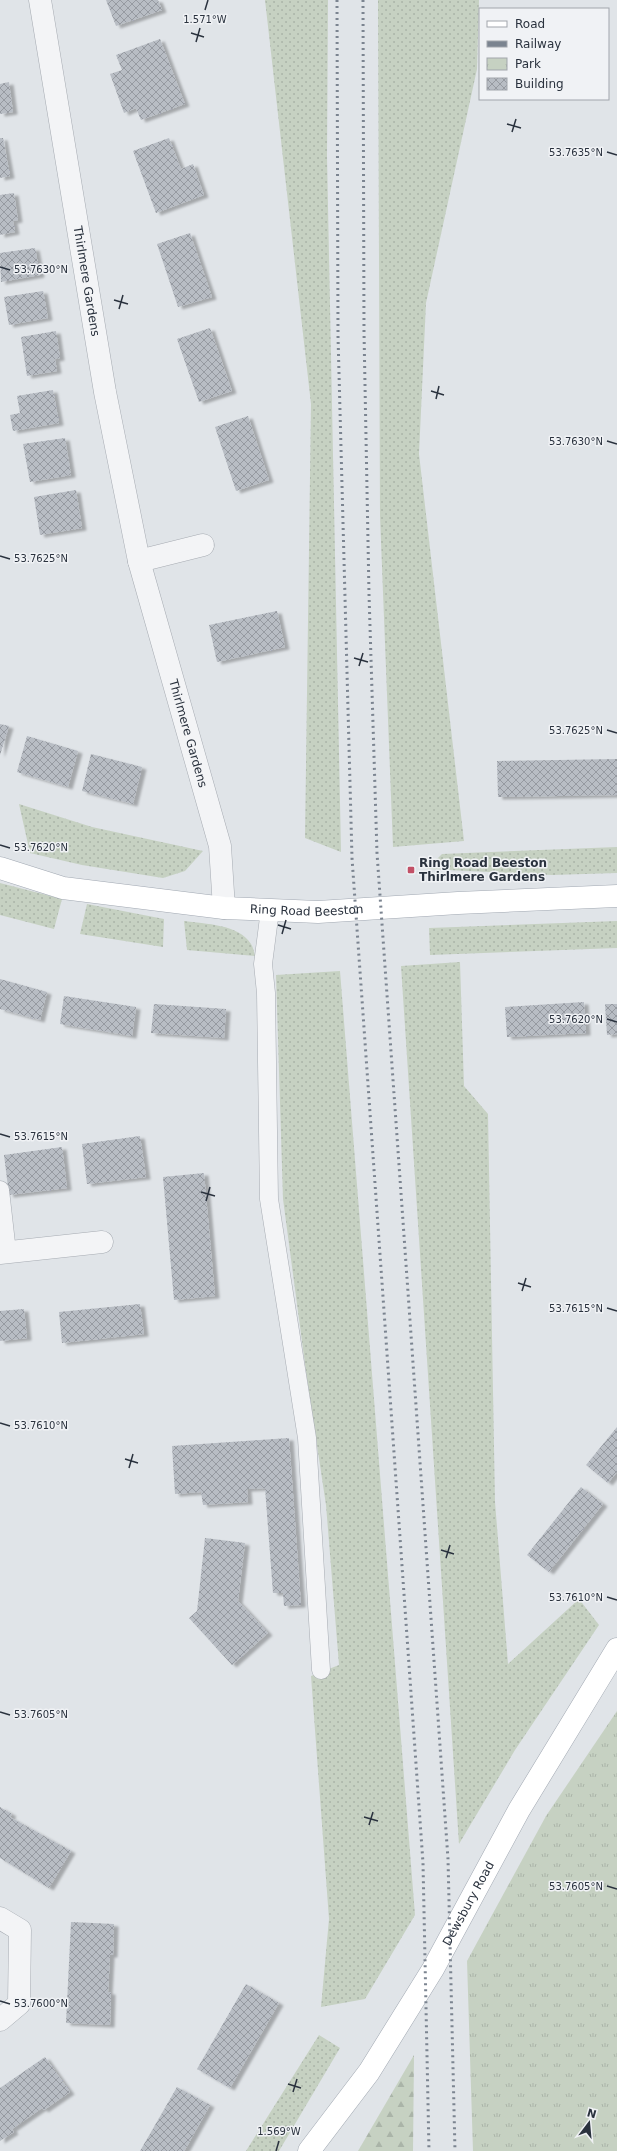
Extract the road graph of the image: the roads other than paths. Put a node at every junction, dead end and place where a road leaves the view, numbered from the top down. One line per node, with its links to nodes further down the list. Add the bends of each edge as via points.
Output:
1 (40, 0): 3 (street, Thirlmere Gardens, via 105,392)
2 (203, 545): 3 (street)
3 (139, 561): 6 (street, Thirlmere Gardens, via 220,846)
4 (0, 868): 6 (main road, Ring Road Beeston, via 63,888)
5 (617, 896): 7 (main road, Ring Road Beeston, via 318,912)
6 (224, 908): 7 (main road, Ring Road Beeston)
7 (270, 910): 12 (lane, via 263,964 266,993 269,1199 307,1438)
8 (0, 1190): 10 (lane)
9 (102, 1242): 10 (street)
10 (4, 1253)
11 (617, 1649): 15 (main road, Dewsbury Road, via 519,1810 433,1969 369,2072)
12 (321, 1670)
13 (0, 1918): 14 (street, via 20,1930 19,2004)
14 (0, 2020)
15 (309, 2151)

